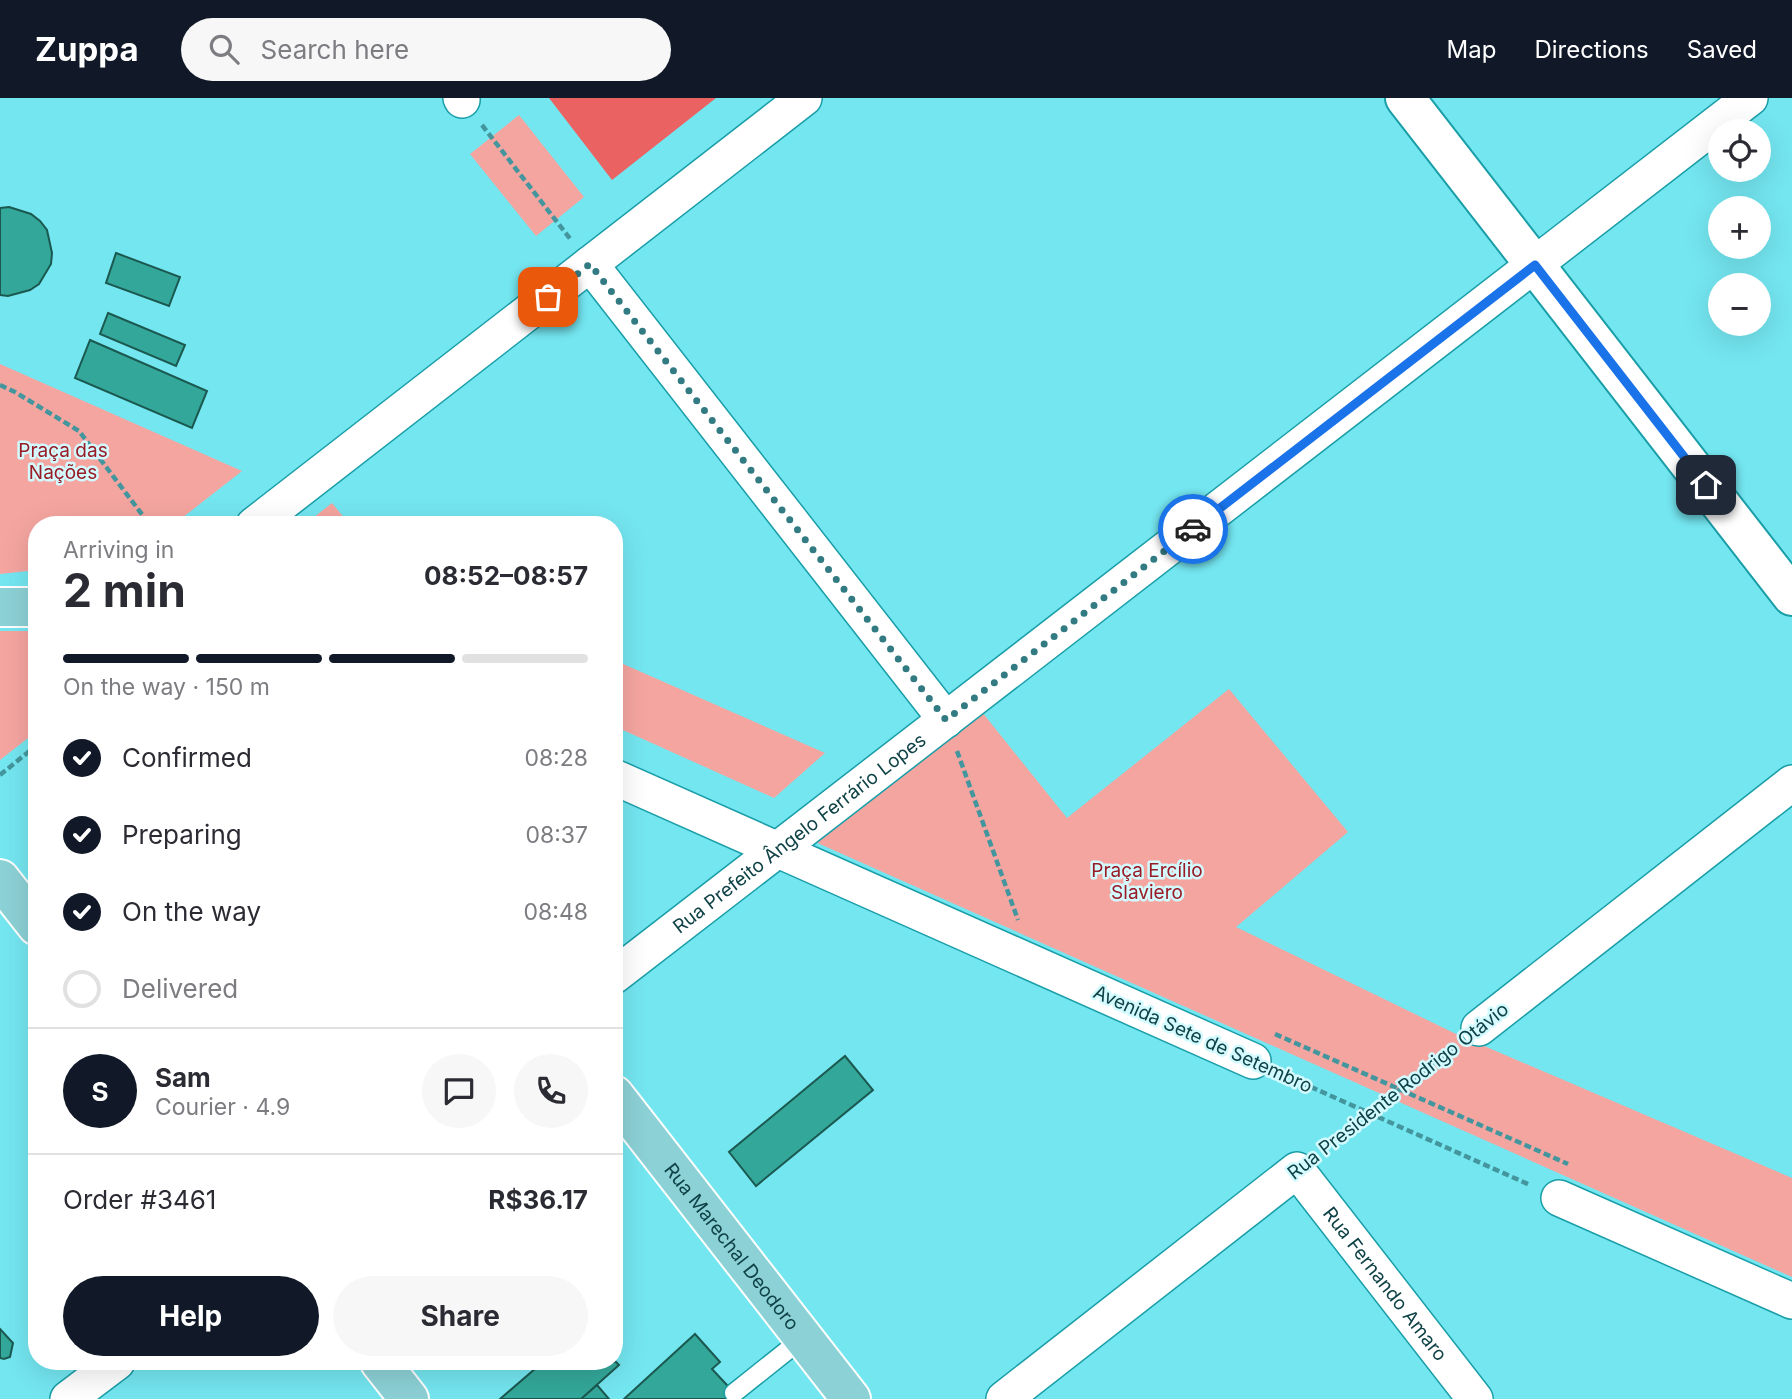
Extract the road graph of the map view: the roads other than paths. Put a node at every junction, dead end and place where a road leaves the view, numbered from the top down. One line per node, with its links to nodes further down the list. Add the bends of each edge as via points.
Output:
1 (804, 98): 4 (street)
2 (1405, 98): 5 (street)
3 (1750, 98): 5 (street, Rua Prefeito Ângelo Ferrário Lopes)
4 (590, 264): 6 (street); 10 (street)
5 (1535, 265): 7 (street); 10 (street, Rua Prefeito Ângelo Ferrário Lopes)
6 (266, 516)
7 (1792, 596)
8 (0, 607): 9 (main road)
9 (28, 607)
10 (946, 720): 13 (street, Rua Prefeito Ângelo Ferrário Lopes)
11 (623, 781): 13 (street, Avenida Sete de Setembro)
12 (1792, 783): 17 (street, Rua Presidente Rodrigo Otávio)
13 (779, 849): 16 (street, Rua Prefeito Ângelo Ferrário Lopes); 18 (street, Avenida Sete de Setembro)
14 (0, 879): 15 (main road)
15 (28, 915)
16 (623, 969)
17 (1479, 1028)
18 (1253, 1061)
19 (623, 1107): 23 (main road, Rua Marechal Deodoro)
20 (1297, 1170): 30 (street, Rua Presidente Rodrigo Otávio); 31 (street, Rua Fernando Amaro)
21 (1559, 1198): 22 (street)
22 (1792, 1301)
23 (803, 1338): 26 (lane); 29 (main road, Rua Marechal Deodoro)
24 (106, 1370): 27 (street)
25 (386, 1370): 28 (main road)
26 (734, 1393)
27 (68, 1399)
28 (410, 1399)
29 (850, 1399)
30 (1004, 1399)
31 (1475, 1399)

